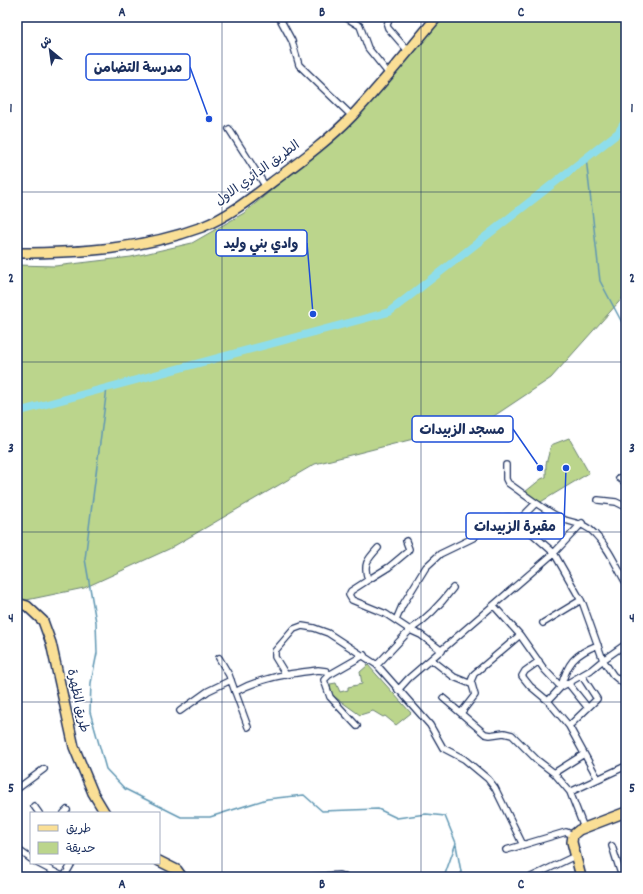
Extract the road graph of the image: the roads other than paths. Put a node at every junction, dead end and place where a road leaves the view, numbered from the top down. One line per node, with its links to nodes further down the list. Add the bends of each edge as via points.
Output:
1 (279, 17): 7 (street, via 292,41 299,65)
2 (345, 17): 6 (street, via 360,26 368,48)
3 (390, 17): 5 (street, via 388,28)
4 (437, 17): 5 (main road, الطريق الدائري الاول)
5 (408, 51): 6 (main road, الطريق الدائري الاول)
6 (389, 74): 7 (main road, الطريق الدائري الاول)
7 (352, 116): 9 (main road, الطريق الدائري الاول)
8 (229, 129): 9 (street)
9 (266, 187): 10 (main road, الطريق الدائري الاول, via 231,212 203,226 160,240 102,250)
10 (17, 253)
11 (506, 465): 15 (street, via 508,483)
12 (619, 478): 13 (street)
13 (626, 483)
14 (598, 500): 16 (street, via 616,502)
15 (535, 504): 17 (street); 18 (street, via 566,520)
16 (626, 507)
17 (518, 521): 21 (street); 29 (street, via 509,517 497,519 473,538 440,554 422,574)
18 (582, 523): 21 (street); 22 (street, via 595,533)
19 (406, 540): 23 (street, via 408,549 400,559)
20 (378, 548): 23 (street, via 365,567)
21 (554, 553): 26 (street); 28 (street)
22 (624, 574): 24 (street)
23 (368, 580): 29 (street, via 351,591 350,598)
24 (626, 583)
25 (453, 588): 31 (street, via 440,607)
26 (581, 600): 30 (street); 34 (street)
27 (17, 603): 69 (main road, طريق الظهرة, via 27,606 43,621 51,642 74,747 93,793)
28 (494, 606): 32 (street); 35 (street)
29 (396, 620): 31 (street)
30 (543, 623)
31 (410, 630): 35 (street); 41 (street)
32 (520, 635): 40 (street); 47 (street, via 480,667)
33 (626, 644): 39 (street)
34 (598, 645): 39 (street); 49 (street, via 582,652 566,667)
35 (442, 651): 38 (street)
36 (364, 655): 41 (street); 42 (street, via 322,630 298,627 277,647 274,654); 43 (street)
37 (219, 658): 45 (street)
38 (432, 660): 47 (street, via 454,677); 50 (street)
39 (603, 660): 44 (street); 48 (street, via 613,675)
40 (539, 661): 49 (street, via 548,675); 53 (street, via 522,676)
41 (377, 665): 50 (street)
42 (286, 675): 43 (street, via 322,670); 51 (street, via 256,681)
43 (329, 675): 57 (street, via 324,680 330,697)
44 (582, 676): 46 (street); 54 (street, via 596,697 596,701)
45 (231, 680): 51 (street); 55 (street, via 208,691)
46 (568, 683): 49 (street); 54 (street)
47 (471, 684): 56 (street, via 475,695)
48 (626, 686)
49 (561, 687): 53 (street)
50 (398, 690): 73 (street, via 430,725 443,748 464,759 495,788)
51 (235, 692): 59 (street)
52 (443, 698): 56 (street)
53 (548, 701): 58 (street)
54 (588, 708): 58 (street)
55 (180, 710)
56 (461, 713): 63 (street, via 486,734 512,735)
57 (357, 726)
58 (569, 726): 60 (street)
59 (248, 727)
60 (584, 754): 63 (street); 64 (street)
61 (626, 766): 64 (street)
62 (44, 770): 65 (street)
63 (554, 773): 66 (street)
64 (598, 779): 66 (street)
65 (17, 789)
66 (570, 792): 71 (street)
67 (34, 806): 68 (street)
68 (39, 812)
69 (104, 812)
70 (626, 812): 71 (main road)
71 (584, 828): 72 (main road)
72 (573, 835): 73 (street, via 566,832); 77 (main road)
73 (523, 845): 76 (street)
74 (612, 846): 87 (street)
75 (17, 849): 78 (street)
76 (506, 850)
77 (575, 856): 85 (street); 86 (main road)
78 (30, 858)
79 (160, 862): 82 (main road, via 177,870)
80 (39, 864): 81 (street, via 64,877)
81 (71, 864)
82 (182, 877)
83 (310, 877): 84 (street)
84 (345, 877)
85 (531, 877)
86 (581, 877)
87 (622, 877)

